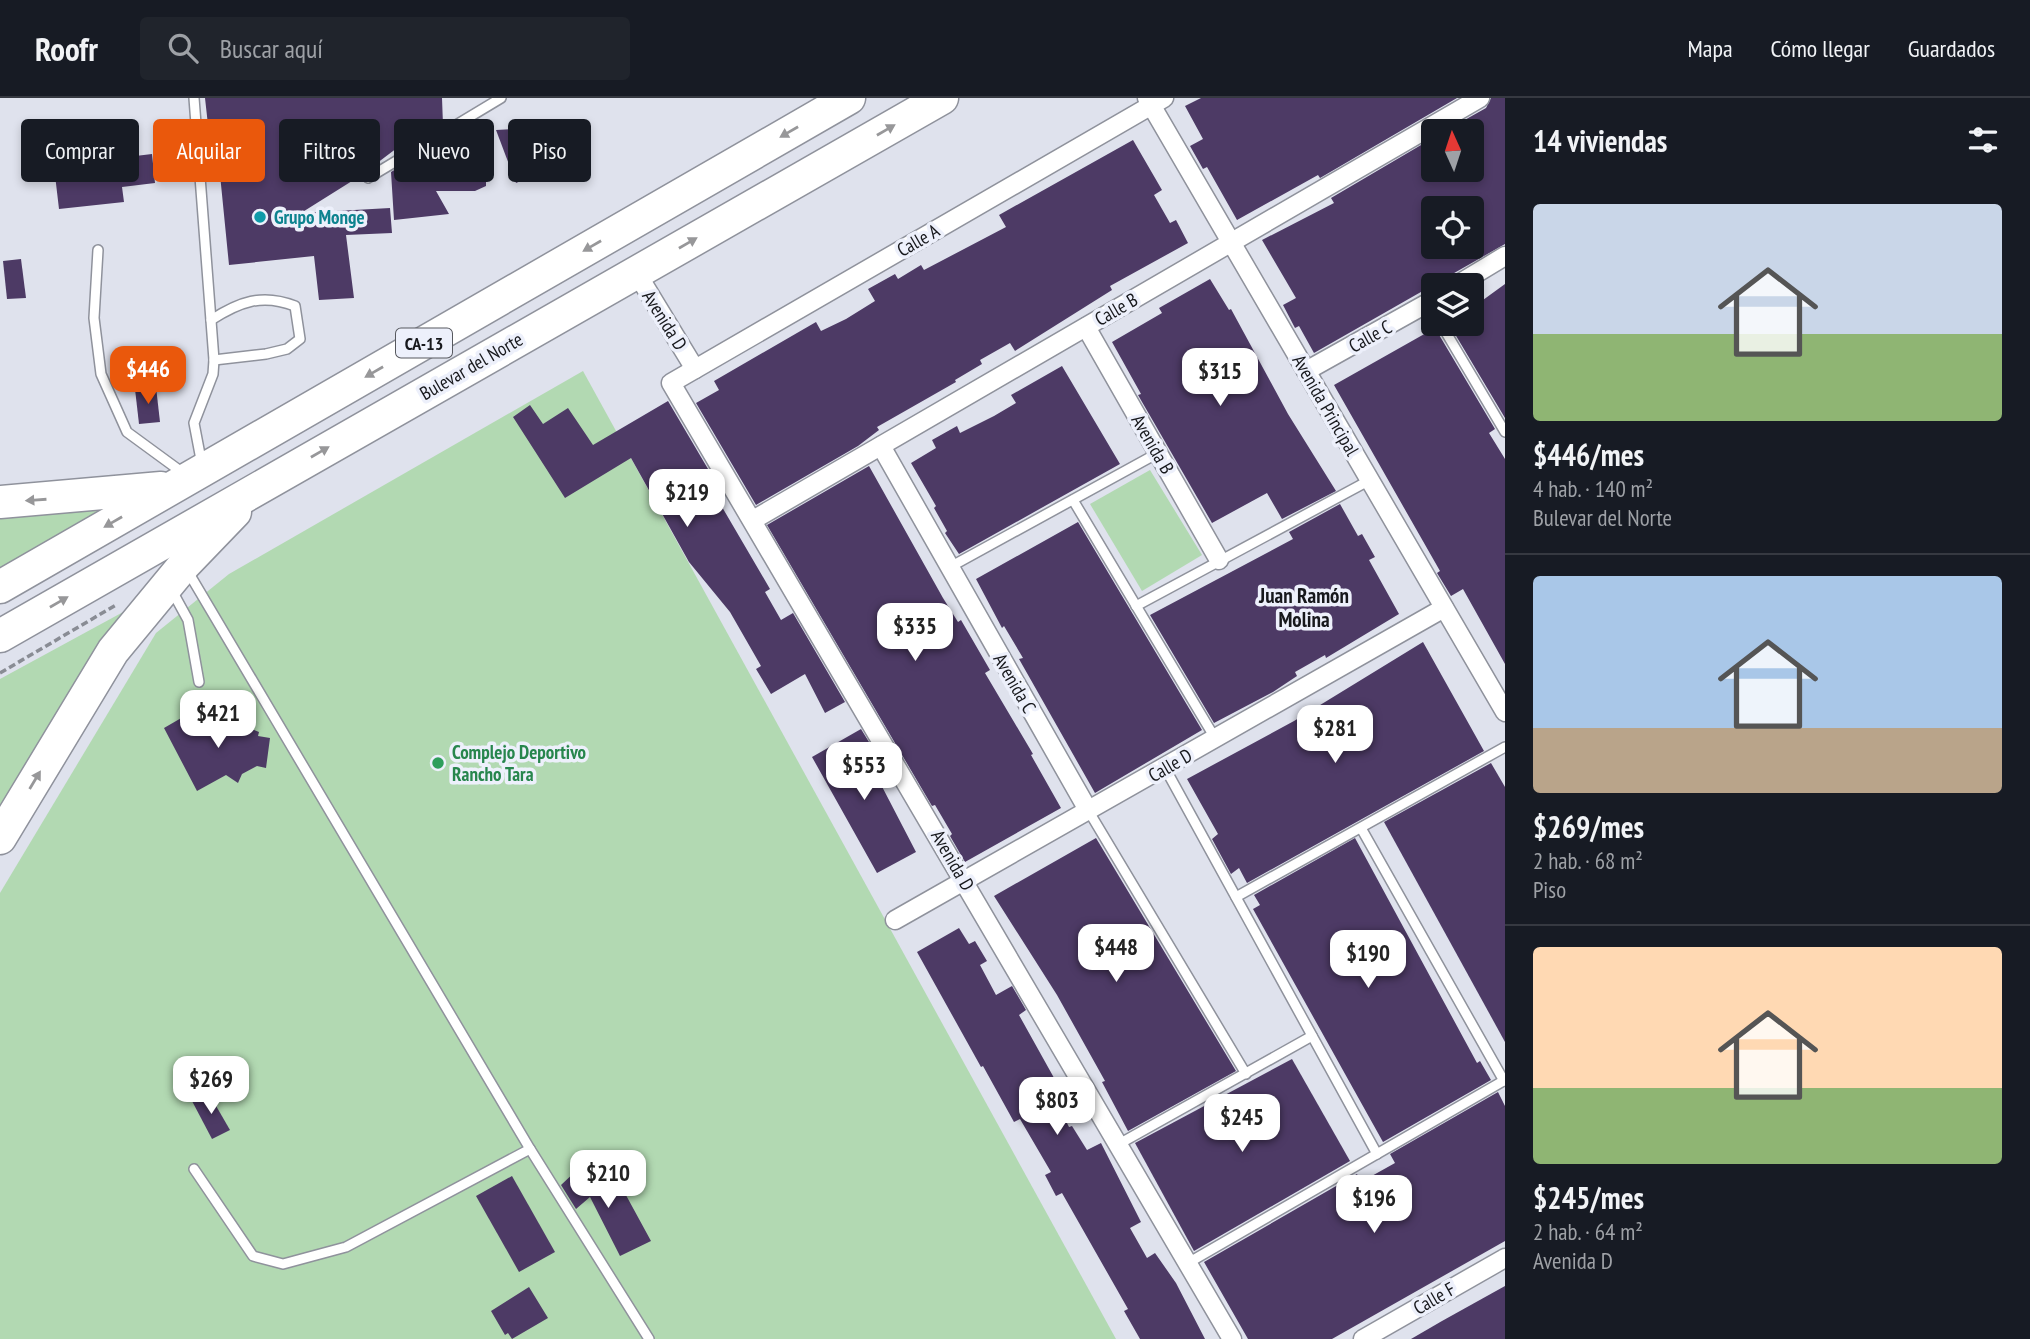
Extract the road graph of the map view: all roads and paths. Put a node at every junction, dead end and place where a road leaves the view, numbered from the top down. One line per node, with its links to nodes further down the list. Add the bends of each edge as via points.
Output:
1 (194, 98): 14 (lane)
2 (501, 98): 7 (lane)
3 (849, 98): 24 (highway, CA-13, one-way to 24)
4 (942, 98): 11 (highway, Bulevar del Norte / CA-13, one-way to 4)
5 (1480, 98): 8 (street, Calle B)
6 (1154, 101): 8 (street, Avenida Principal); 18 (street, Calle A)
7 (380, 171)
8 (1231, 242): 15 (street, Calle B); 19 (street, Avenida Principal)
9 (98, 250): 24 (lane, via 94,318 101,374 127,432)
10 (1505, 256): 12 (street)
11 (636, 272): 18 (street, Avenida D); 26 (highway, Bulevar del Norte / CA-13, one-way to 11)
12 (1477, 273)
13 (1421, 311): 19 (street, Calle C)
14 (211, 320): 17 (lane); 17 (lane, via 236,304 261,299 295,306 299,321 300,339 287,349)
15 (1086, 327): 22 (street, Calle B); 23 (street, Avenida B)
16 (1448, 336): 21 (lane)
17 (214, 360): 24 (lane, via 194,423)
18 (695, 369): 20 (street, Calle A)
19 (1306, 371): 25 (street, Avenida Principal)
20 (671, 383): 29 (street, Avenida D)
21 (1505, 432)
22 (881, 446): 29 (street, Calle B); 31 (street, Avenida C)
23 (1158, 453): 27 (lane); 30 (street, Avenida B)
24 (190, 478): 28 (highway, one-way to 28, via 112,495); 33 (highway, CA-13, one-way to 33)
25 (1370, 480): 30 (lane); 35 (street, Avenida Principal)
26 (260, 486): 32 (highway); 37 (highway, Bulevar del Norte / CA-13, one-way to 26)
27 (1073, 500): 31 (lane); 34 (lane)
28 (0, 502)
29 (753, 520): 47 (street, Avenida D)
30 (1219, 560): 34 (lane)
31 (950, 567): 44 (street, Avenida C)
32 (176, 575): 36 (highway); 39 (lane); 54 (lane)
33 (0, 587)
34 (1136, 606): 41 (lane)
35 (1444, 608): 40 (street, Avenida Principal); 41 (street, Calle D)
36 (148, 610): 38 (path, via 131,597); 46 (highway, one-way to 36, via 113,651)
37 (0, 636)
38 (0, 673)
39 (199, 682)
40 (1505, 712)
41 (1215, 738): 43 (street, Calle D)
42 (1505, 747): 45 (lane)
43 (1165, 768): 44 (street, Calle D); 48 (lane)
44 (1088, 810): 47 (street, Calle D); 51 (lane)
45 (1360, 828): 48 (lane); 52 (lane)
46 (0, 838)
47 (965, 880): 49 (street, Calle D); 53 (street, Avenida D)
48 (1236, 897): 50 (lane)
49 (895, 920)
50 (1312, 1036): 51 (lane); 55 (lane)
51 (1245, 1073): 53 (lane)
52 (1504, 1081): 55 (lane)
53 (1119, 1144): 58 (street, Avenida D)
54 (530, 1149): 56 (lane, via 346,1247 283,1264 253,1256); 59 (lane)
55 (1377, 1154): 58 (lane)
56 (194, 1169)
57 (1505, 1258): 61 (street, Calle F)
58 (1188, 1263): 60 (street, Avenida D)
59 (649, 1339)
60 (1232, 1339)
61 (1363, 1339)

